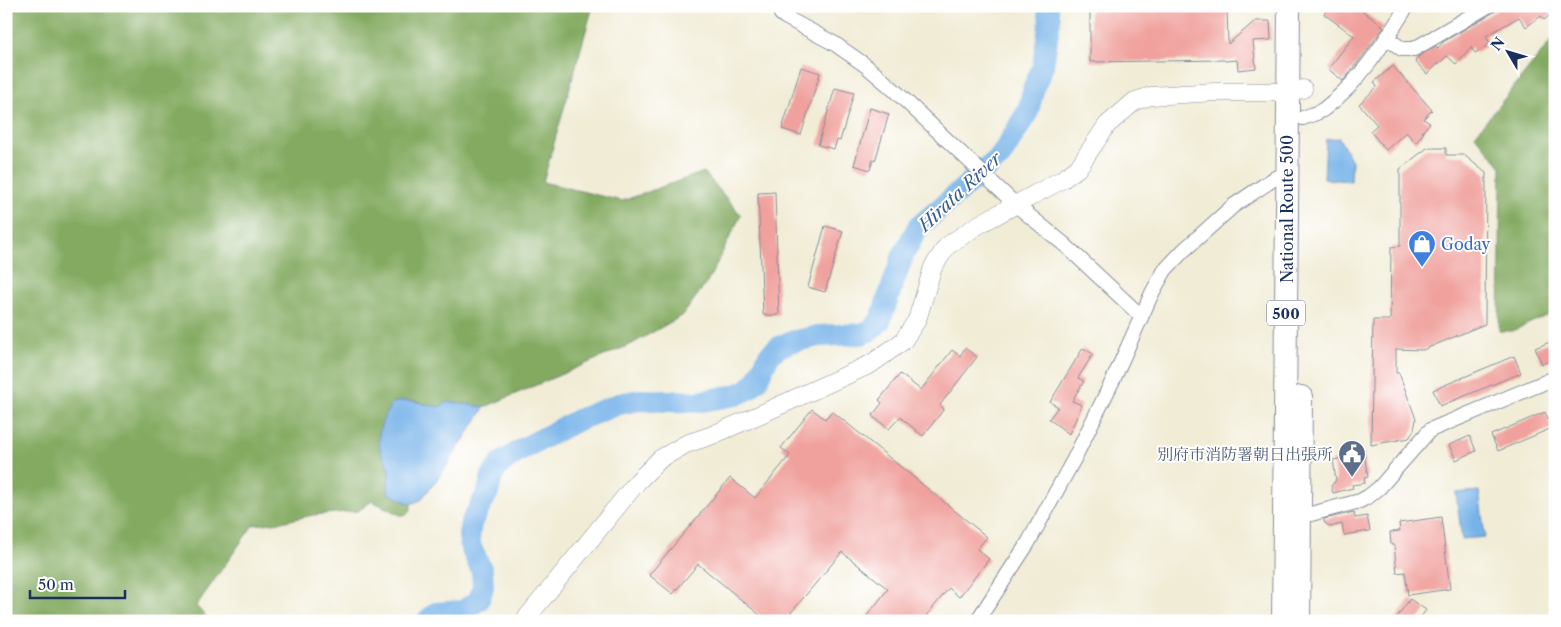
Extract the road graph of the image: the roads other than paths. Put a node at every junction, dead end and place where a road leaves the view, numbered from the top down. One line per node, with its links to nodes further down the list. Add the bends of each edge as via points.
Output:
1 (781, 6): 10 (street, via 781,14 785,17 835,44 865,65)
2 (1289, 6): 7 (highway, National Route 500 / 500)
3 (1304, 6): 7 (highway, National Route 500 / 500)
4 (1407, 6): 6 (street)
5 (1488, 6): 6 (street, via 1414,49 1402,49)
6 (1387, 38): 8 (street, via 1354,82 1323,110)
7 (1296, 90): 8 (highway, National Route 500 / 500); 9 (highway, National Route 500 / 500); 10 (street, via 1152,96 1135,101 1107,124 1078,168 1064,179)
8 (1303, 118): 13 (highway, National Route 500 / 500)
9 (1287, 175): 11 (street, via 1275,178 1233,206 1183,251 1162,275); 13 (highway, National Route 500 / 500)
10 (1015, 204): 11 (street, via 1065,245); 14 (street, via 944,249 933,267 917,320 903,341 892,350 871,364 686,444 660,459 638,481)
11 (1141, 316): 15 (street, via 1074,459 1028,543)
12 (1555, 378): 13 (street, via 1430,430 1379,488 1360,501)
13 (1292, 516): 16 (highway, National Route 500 / 500); 17 (highway, National Route 500 / 500)
14 (524, 621)
15 (978, 621)
16 (1284, 621)
17 (1299, 621)

